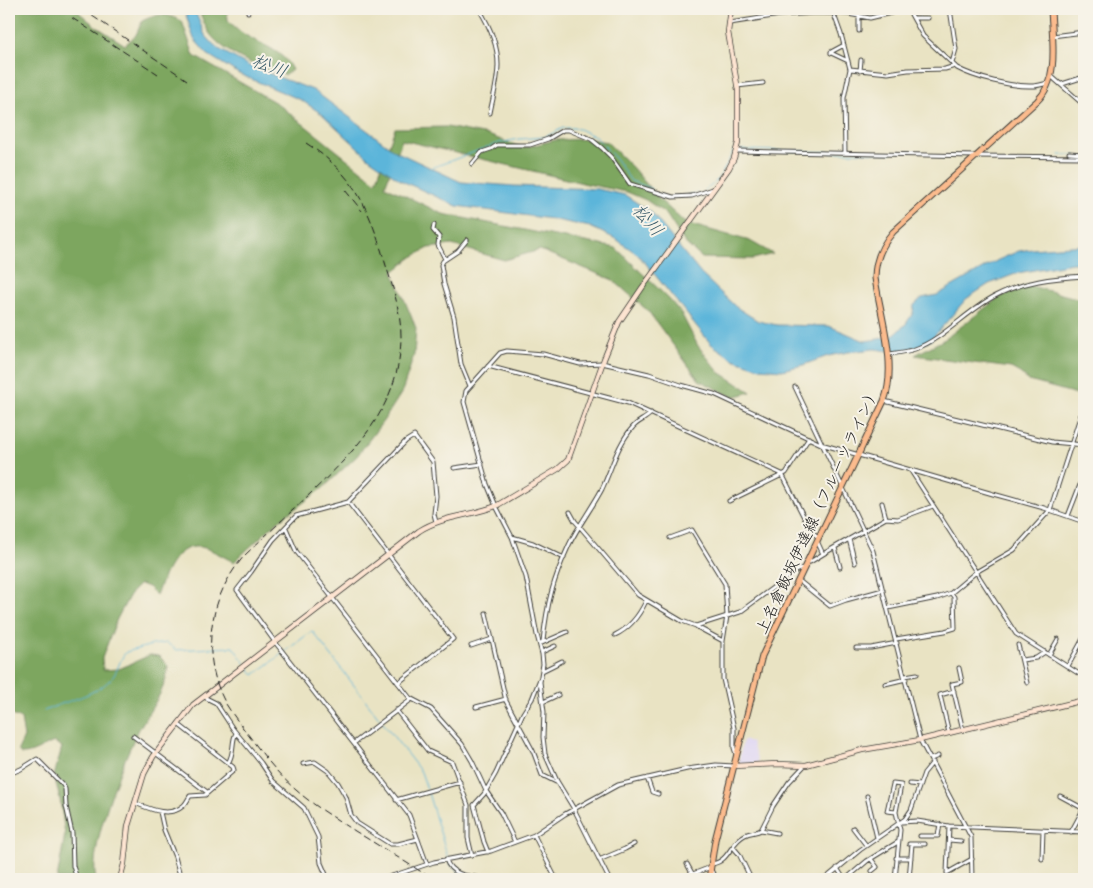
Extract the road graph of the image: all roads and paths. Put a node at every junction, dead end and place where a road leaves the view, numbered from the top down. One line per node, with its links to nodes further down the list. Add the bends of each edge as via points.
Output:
1 (479, 9): 27 (street, via 490,28 498,62)
2 (731, 9): 11 (street)
3 (900, 9): 8 (street, via 870,18)
4 (908, 9): 9 (street)
5 (950, 9): 18 (street, via 956,49)
6 (1051, 9): 14 (main road)
7 (832, 11): 8 (street); 11 (street); 15 (street)
8 (859, 15): 12 (street)
9 (914, 18): 10 (street); 18 (street, via 923,36)
10 (928, 18)
11 (729, 23): 25 (street, via 728,41)
12 (859, 31)
13 (1084, 32): 14 (street)
14 (1052, 36): 22 (main road)
15 (844, 44): 17 (street); 17 (street, via 831,53)
16 (861, 60): 20 (street)
17 (848, 61): 19 (street)
18 (954, 64): 20 (street, via 945,69 888,73); 22 (street, via 963,71 1000,82 1032,87)
19 (850, 69): 20 (street); 29 (street, via 844,98)
20 (860, 71)
21 (1084, 77): 24 (street)
22 (1050, 79): 24 (street); 32 (main road, 上名倉飯坂伊達線（フルーツライン）, via 1043,96)
23 (764, 83): 25 (street)
24 (1062, 84): 26 (street)
25 (737, 86): 28 (street)
26 (1084, 105)
27 (490, 113)
28 (737, 151): 29 (street); 34 (street)
29 (845, 153): 32 (street)
30 (1069, 153): 31 (street)
31 (1084, 155): 32 (street)
32 (976, 156): 39 (main road, 上名倉飯坂伊達線（フルーツライン）, via 884,242 875,274)
33 (472, 164): 34 (street, via 482,152 497,145 534,145 560,131 569,130 591,139 602,148 630,184 676,197)
34 (714, 189): 40 (street, via 630,304)
35 (434, 225): 37 (street)
36 (467, 240): 37 (street)
37 (445, 259): 42 (street, via 441,266 443,281 454,317 462,369)
38 (1084, 276): 39 (street, via 1044,280 1013,288 980,305 925,344 910,351)
39 (888, 354): 45 (main road, 上名倉飯坂伊達線（フルーツライン）, via 890,378)
40 (602, 364): 41 (street, via 580,364 544,354 503,351); 44 (street); 48 (street, via 710,392)
41 (488, 366): 42 (street); 44 (street)
42 (470, 386): 53 (street, via 463,400)
43 (795, 387): 50 (street)
44 (591, 394): 46 (street, via 628,403); 62 (street, via 565,463)
45 (884, 401): 49 (street, via 1052,442); 52 (main road, 上名倉飯坂伊達線（フルーツライン）)
46 (651, 414): 56 (street); 70 (street, via 628,433)
47 (1081, 414): 49 (street)
48 (809, 438): 50 (street); 56 (street)
49 (1071, 443): 51 (street); 64 (street)
50 (821, 444): 52 (street); 58 (street)
51 (1084, 445)
52 (858, 455): 55 (street); 58 (main road, 上名倉飯坂伊達線（フルーツライン）)
53 (482, 464): 54 (street); 62 (street)
54 (454, 468)
55 (911, 470): 63 (street); 64 (street)
56 (783, 475): 59 (street); 75 (street)
57 (1080, 485): 66 (street)
58 (842, 486): 72 (street); 75 (main road, 上名倉飯坂伊達線（フルーツライン）)
59 (729, 501)
60 (348, 502): 68 (street, via 414,436 433,462); 71 (street, via 298,515); 79 (street)
61 (882, 503): 67 (street)
62 (496, 506): 68 (street); 73 (street)
63 (933, 506): 67 (street, via 898,519); 85 (street)
64 (1050, 510): 66 (street); 85 (street, via 1014,550)
65 (570, 512): 70 (street)
66 (1068, 516): 69 (street)
67 (886, 518): 72 (street)
68 (436, 522): 79 (street)
69 (1084, 522)
70 (581, 527): 80 (street); 90 (street, via 638,596)
71 (286, 528): 89 (street, via 294,548); 102 (street, via 270,543 237,590)
72 (864, 530): 76 (street); 87 (street)
73 (512, 537): 80 (street); 103 (street, via 526,576)
74 (670, 538): 93 (street, via 690,530 694,533 725,584)
75 (817, 539): 78 (street); 81 (main road, 上名倉飯坂伊達線（フルーツライン）)
76 (849, 539): 77 (street); 82 (street)
77 (835, 548): 78 (street); 83 (street)
78 (823, 554): 81 (street)
79 (389, 555): 89 (street); 119 (street, via 453,639)
80 (564, 558): 103 (street, via 548,599)
81 (806, 562): 84 (main road, 上名倉飯坂伊達線（フルーツライン）)
82 (855, 563)
83 (840, 567)
84 (803, 568): 86 (main road, 上名倉飯坂伊達線（フルーツライン）); 93 (street, via 740,612)
85 (976, 572): 88 (street); 109 (street, via 1016,634)
86 (798, 579): 87 (street, via 830,606); 140 (main road, 上名倉飯坂伊達線（フルーツライン）, via 762,656)
87 (883, 590): 91 (street)
88 (951, 593): 91 (street); 101 (street, via 955,628)
89 (332, 598): 102 (street); 119 (street)
90 (646, 601): 94 (street); 96 (street, via 634,621)
91 (888, 608): 101 (street)
92 (486, 613): 98 (street)
93 (727, 616): 94 (street); 100 (street)
94 (696, 626): 100 (street)
95 (567, 632): 103 (street)
96 (615, 635)
97 (1084, 638): 112 (street)
98 (492, 639): 105 (street); 126 (street)
99 (1058, 639): 109 (street)
100 (723, 641): 140 (street, via 723,679)
101 (896, 641): 107 (street, via 871,648); 117 (street)
102 (275, 642): 124 (street); 138 (street)
103 (540, 644): 108 (street)
104 (1018, 645): 110 (street)
105 (471, 646)
106 (555, 646): 108 (street)
107 (856, 648)
108 (542, 652): 114 (street)
109 (1047, 654): 110 (street); 112 (street)
110 (1022, 660): 120 (street)
111 (562, 661): 114 (street)
112 (1068, 666): 116 (street)
113 (959, 668): 122 (street, via 962,682 952,684)
114 (541, 671): 118 (street)
115 (917, 674): 117 (street)
116 (1084, 677)
117 (906, 678): 121 (street); 137 (street)
118 (540, 679): 128 (street); 132 (street)
119 (398, 683): 125 (street)
120 (1027, 683)
121 (885, 684)
122 (954, 692): 133 (street); 135 (street, via 940,695)
123 (558, 695): 128 (street)
124 (204, 697): 131 (street); 134 (street, via 216,703)
125 (412, 699): 130 (street); 153 (street, via 431,709 462,744)
126 (506, 699): 129 (street); 132 (street)
127 (1084, 700): 133 (street)
128 (543, 702): 149 (street, via 544,747)
129 (476, 707)
130 (396, 710): 138 (street); 150 (street, via 428,752 451,760)
131 (178, 724): 139 (street); 143 (street)
132 (519, 724): 149 (street, via 542,775); 153 (street)
133 (963, 730): 135 (street)
134 (236, 733): 143 (street); 206 (street, via 273,781 307,812 318,839 321,864)
135 (949, 733): 137 (street)
136 (134, 736): 139 (street)
137 (920, 740): 142 (street); 145 (street, via 862,750)
138 (354, 744): 158 (street)
139 (156, 753): 154 (street); 159 (street, via 144,774)
140 (737, 754): 146 (main road, 上名倉飯坂伊達線（フルーツライン）)
141 (938, 756): 142 (street)
142 (932, 760): 152 (street); 169 (street)
143 (228, 763): 154 (street, via 234,770)
144 (303, 764): 179 (street, via 315,762 328,771 346,797 352,818 361,826 390,844)
145 (805, 765): 146 (street); 171 (street, via 789,782)
146 (734, 766): 148 (street, via 704,766); 199 (main road, 上名倉飯坂伊達線（フルーツライン）)
147 (9, 774): 203 (street, via 37,759 63,785)
148 (647, 778): 155 (street, via 652,792); 163 (street, via 612,787)
149 (557, 781): 163 (street)
150 (460, 782): 158 (street); 160 (street)
151 (910, 784): 152 (street)
152 (920, 785): 166 (street, via 909,815)
153 (486, 791): 161 (street); 182 (street)
154 (207, 792): 164 (street, via 204,796 190,796 180,808)
155 (658, 794)
156 (867, 796): 178 (street)
157 (1060, 796): 162 (street)
158 (396, 800): 179 (street, via 412,819)
159 (134, 803): 164 (street); 204 (street)
160 (468, 806): 161 (street); 189 (street, via 468,838)
161 (474, 807): 188 (street)
162 (1084, 808): 173 (street)
163 (574, 809): 176 (street); 196 (street)
164 (160, 812): 205 (street)
165 (896, 812): 165 (street, via 901,785 893,784 888,811); 166 (street)
166 (901, 823): 167 (street); 178 (street); 183 (street)
167 (940, 824): 168 (street); 177 (street, via 938,836)
168 (949, 826): 169 (street); 180 (street)
169 (966, 827): 172 (street); 193 (street, via 971,837)
170 (854, 828): 186 (street)
171 (761, 830): 175 (street); 187 (street, via 745,835)
172 (1043, 830): 173 (street); 195 (street)
173 (1071, 832): 174 (street)
174 (1084, 832)
175 (777, 833)
176 (534, 835): 182 (street); 210 (street)
177 (920, 836)
178 (877, 838): 186 (street)
179 (418, 839): 197 (street)
180 (949, 840): 181 (street); 193 (street, via 947,873)
181 (961, 841)
182 (515, 842): 188 (street)
183 (898, 842): 190 (street); 191 (street)
184 (634, 844): 196 (street)
185 (925, 844): 192 (street, via 911,844)
186 (866, 845): 200 (street)
187 (733, 846): 199 (street, via 723,860); 215 (street)
188 (488, 852): 189 (street)
189 (472, 855): 194 (street)
190 (870, 858): 201 (street, via 877,868); 217 (street)
191 (896, 858): 192 (street); 219 (street)
192 (911, 858): 220 (street)
193 (972, 858): 221 (street)
194 (446, 859): 197 (street); 209 (street, via 448,865 460,874)
195 (1042, 859)
196 (599, 860): 211 (street)
197 (427, 864): 208 (street)
198 (687, 864): 202 (street)
199 (711, 867): 202 (street); 213 (main road, 上名倉飯坂伊達線（フルーツライン）); 214 (street)
200 (836, 868): 216 (street); 217 (street)
201 (872, 871)
202 (693, 875): 212 (street)
203 (77, 879)
204 (120, 879)
205 (181, 879)
206 (327, 879): 207 (street)
207 (346, 879)
208 (382, 879)
209 (489, 879)
210 (556, 879)
211 (609, 879)
212 (680, 879)
213 (709, 879)
214 (716, 879)
215 (751, 879)
216 (825, 879)
217 (845, 879)
218 (877, 879): 219 (street)
219 (895, 879)
220 (909, 879)
221 (972, 879)

